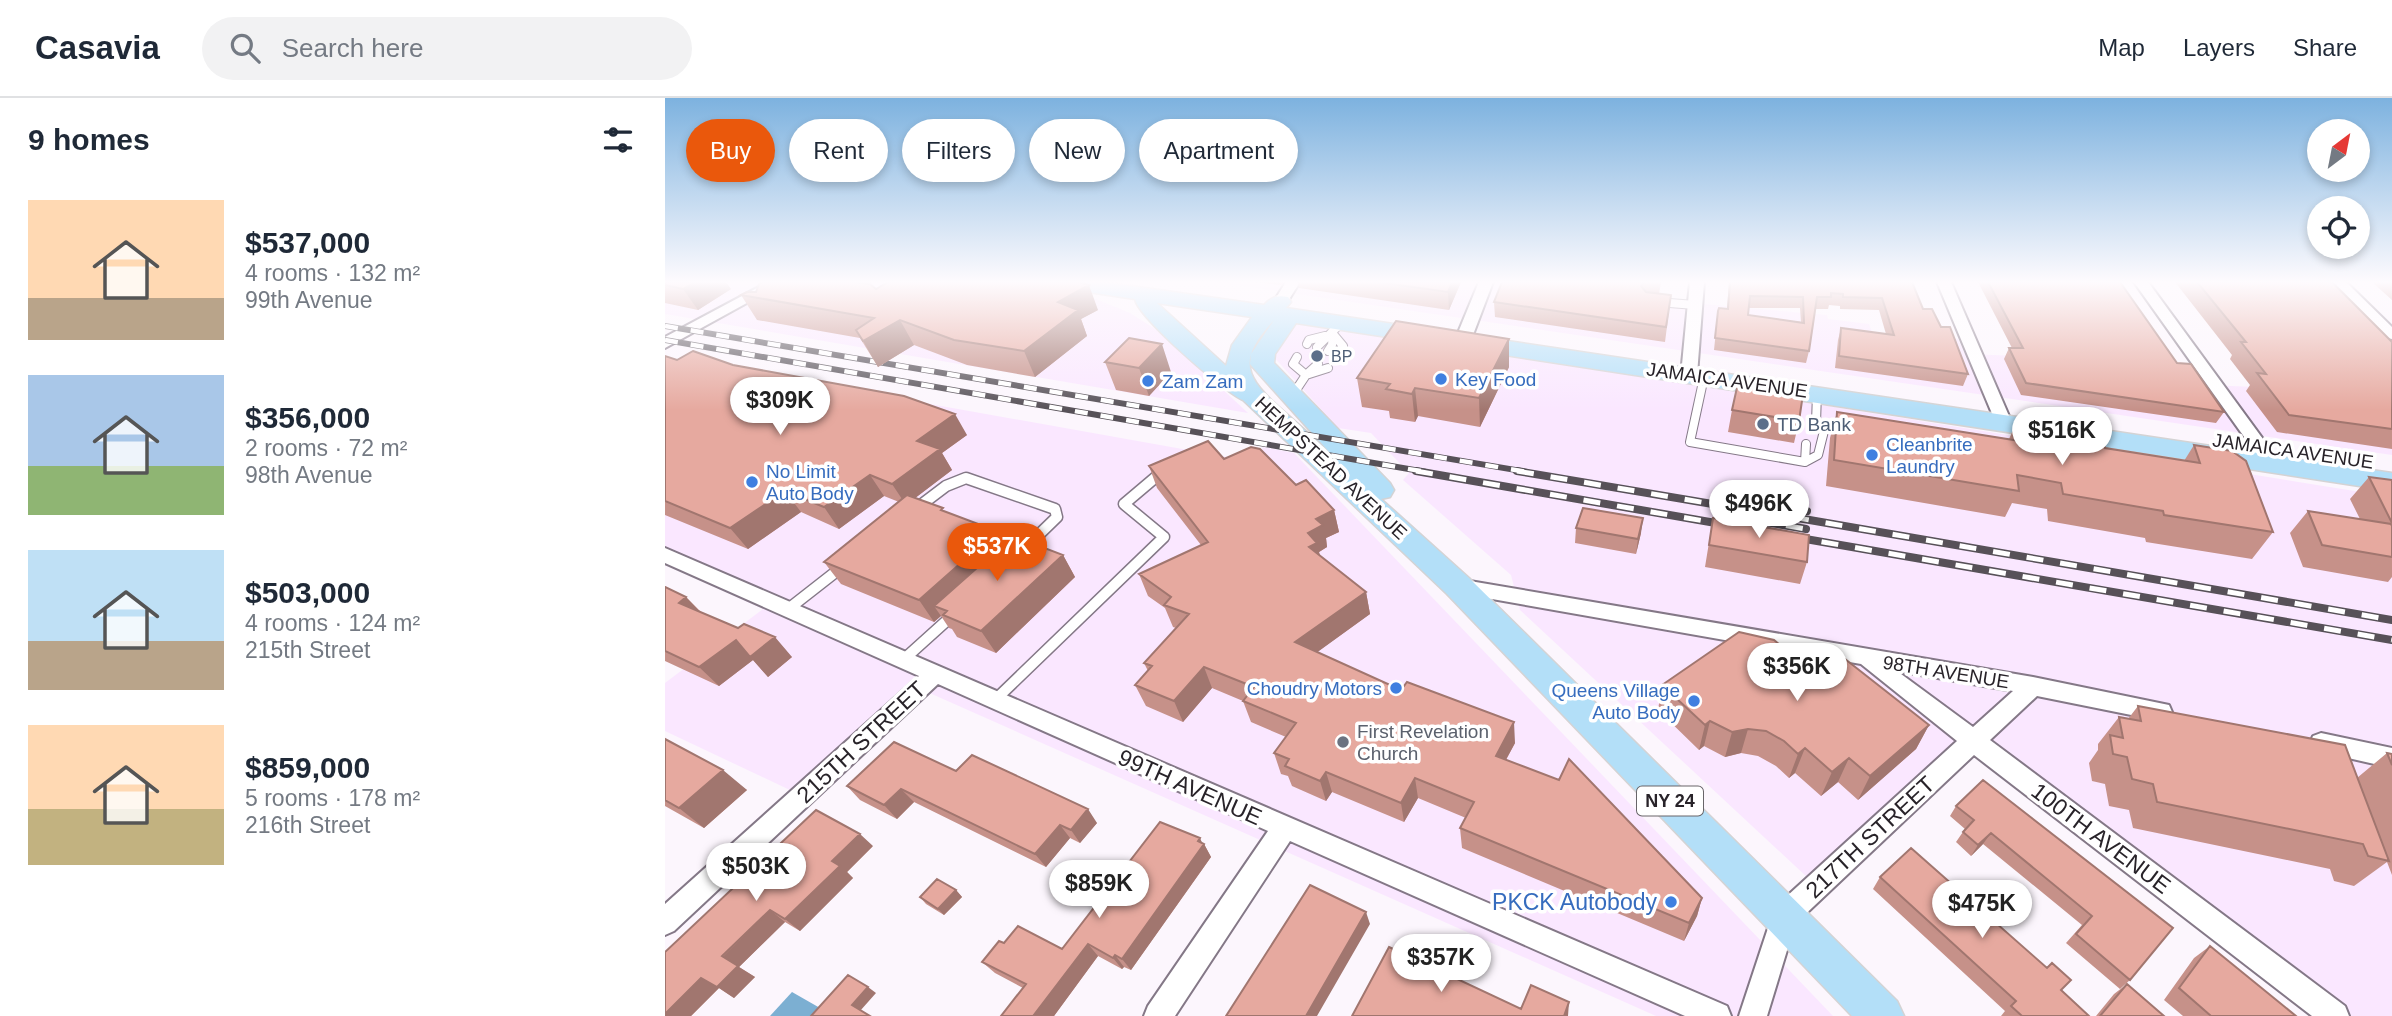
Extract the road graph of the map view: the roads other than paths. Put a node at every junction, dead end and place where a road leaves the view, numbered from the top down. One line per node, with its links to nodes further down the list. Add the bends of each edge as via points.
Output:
1 (703, 325): 13 (street)
2 (1167, 325): 25 (main road, NY 24, via 1227,380)
3 (1264, 325): 25 (main road, HEMPSTEAD AVENUE, via 1237,356 1238,375)
4 (1274, 325): 23 (main road, HEMPSTEAD AVENUE / NY 24, via 1261,361)
5 (1330, 325): 11 (main road, JAMAICA AVENUE)
6 (1416, 325): 12 (main road, JAMAICA AVENUE)
7 (1469, 325): 12 (street)
8 (1695, 325): 22 (street)
9 (1963, 325): 26 (street)
10 (2172, 325): 28 (street)
11 (1337, 328): 12 (main road, JAMAICA AVENUE); 14 (lane); 15 (lane); 16 (lane); 17 (lane, via 1343,346)
12 (1466, 333): 22 (main road, JAMAICA AVENUE)
13 (665, 343)
14 (1307, 344)
15 (1317, 347)
16 (1328, 351)
17 (1337, 355)
18 (1297, 357): 23 (lane, via 1293,364)
19 (1308, 361): 23 (lane)
20 (1318, 364): 23 (lane)
21 (1328, 368): 23 (lane)
22 (1695, 370): 24 (main road, JAMAICA AVENUE); 26 (main road, JAMAICA AVENUE); 29 (lane, via 1690,442)
23 (1299, 385): 37 (main road, HEMPSTEAD AVENUE / NY 24)
24 (1817, 393): 26 (main road, JAMAICA AVENUE, via 1925,414); 29 (lane, via 1812,425 1824,431 1821,453)
25 (1254, 398): 37 (main road, HEMPSTEAD AVENUE / NY 24)
26 (2002, 415): 28 (main road, JAMAICA AVENUE); 28 (main road, JAMAICA AVENUE, via 2135,447)
27 (1806, 444): 29 (lane)
28 (2266, 455): 30 (main road, JAMAICA AVENUE); 32 (main road, JAMAICA AVENUE)
29 (1805, 462)
30 (2392, 466)
31 (1164, 470): 44 (lane, via 1124,505 1164,537)
32 (2392, 482)
33 (905, 518): 36 (lane, via 946,486 966,478 1055,509 1057,517 1051,525)
34 (665, 555): 39 (street, 99TH AVENUE)
35 (853, 558): 39 (lane)
36 (1013, 560)
37 (1458, 586): 40 (street, 98TH AVENUE); 50 (main road, HEMPSTEAD AVENUE / NY 24)
38 (964, 605): 41 (lane)
39 (787, 610): 41 (street, 99TH AVENUE)
40 (1867, 659): 43 (street, 98TH AVENUE); 47 (street, 100TH AVENUE)
41 (902, 661): 42 (street, 99TH AVENUE)
42 (934, 675): 44 (street, 99TH AVENUE); 51 (street, 215TH STREET)
43 (2033, 686): 45 (street, 98TH AVENUE); 47 (street, 217TH STREET)
44 (994, 701): 49 (street, 99TH AVENUE)
45 (2182, 716)
46 (2304, 740): 48 (street)
47 (1974, 741): 50 (street, 217TH STREET); 56 (street, 100TH AVENUE)
48 (2392, 758)
49 (1284, 829): 52 (street); 53 (street, 99TH AVENUE)
50 (1784, 916): 54 (street); 55 (main road, HEMPSTEAD AVENUE / NY 24)
51 (665, 922)
52 (1158, 1016)
53 (1717, 1016)
54 (1753, 1016)
55 (1882, 1016)
56 (2335, 1016)

